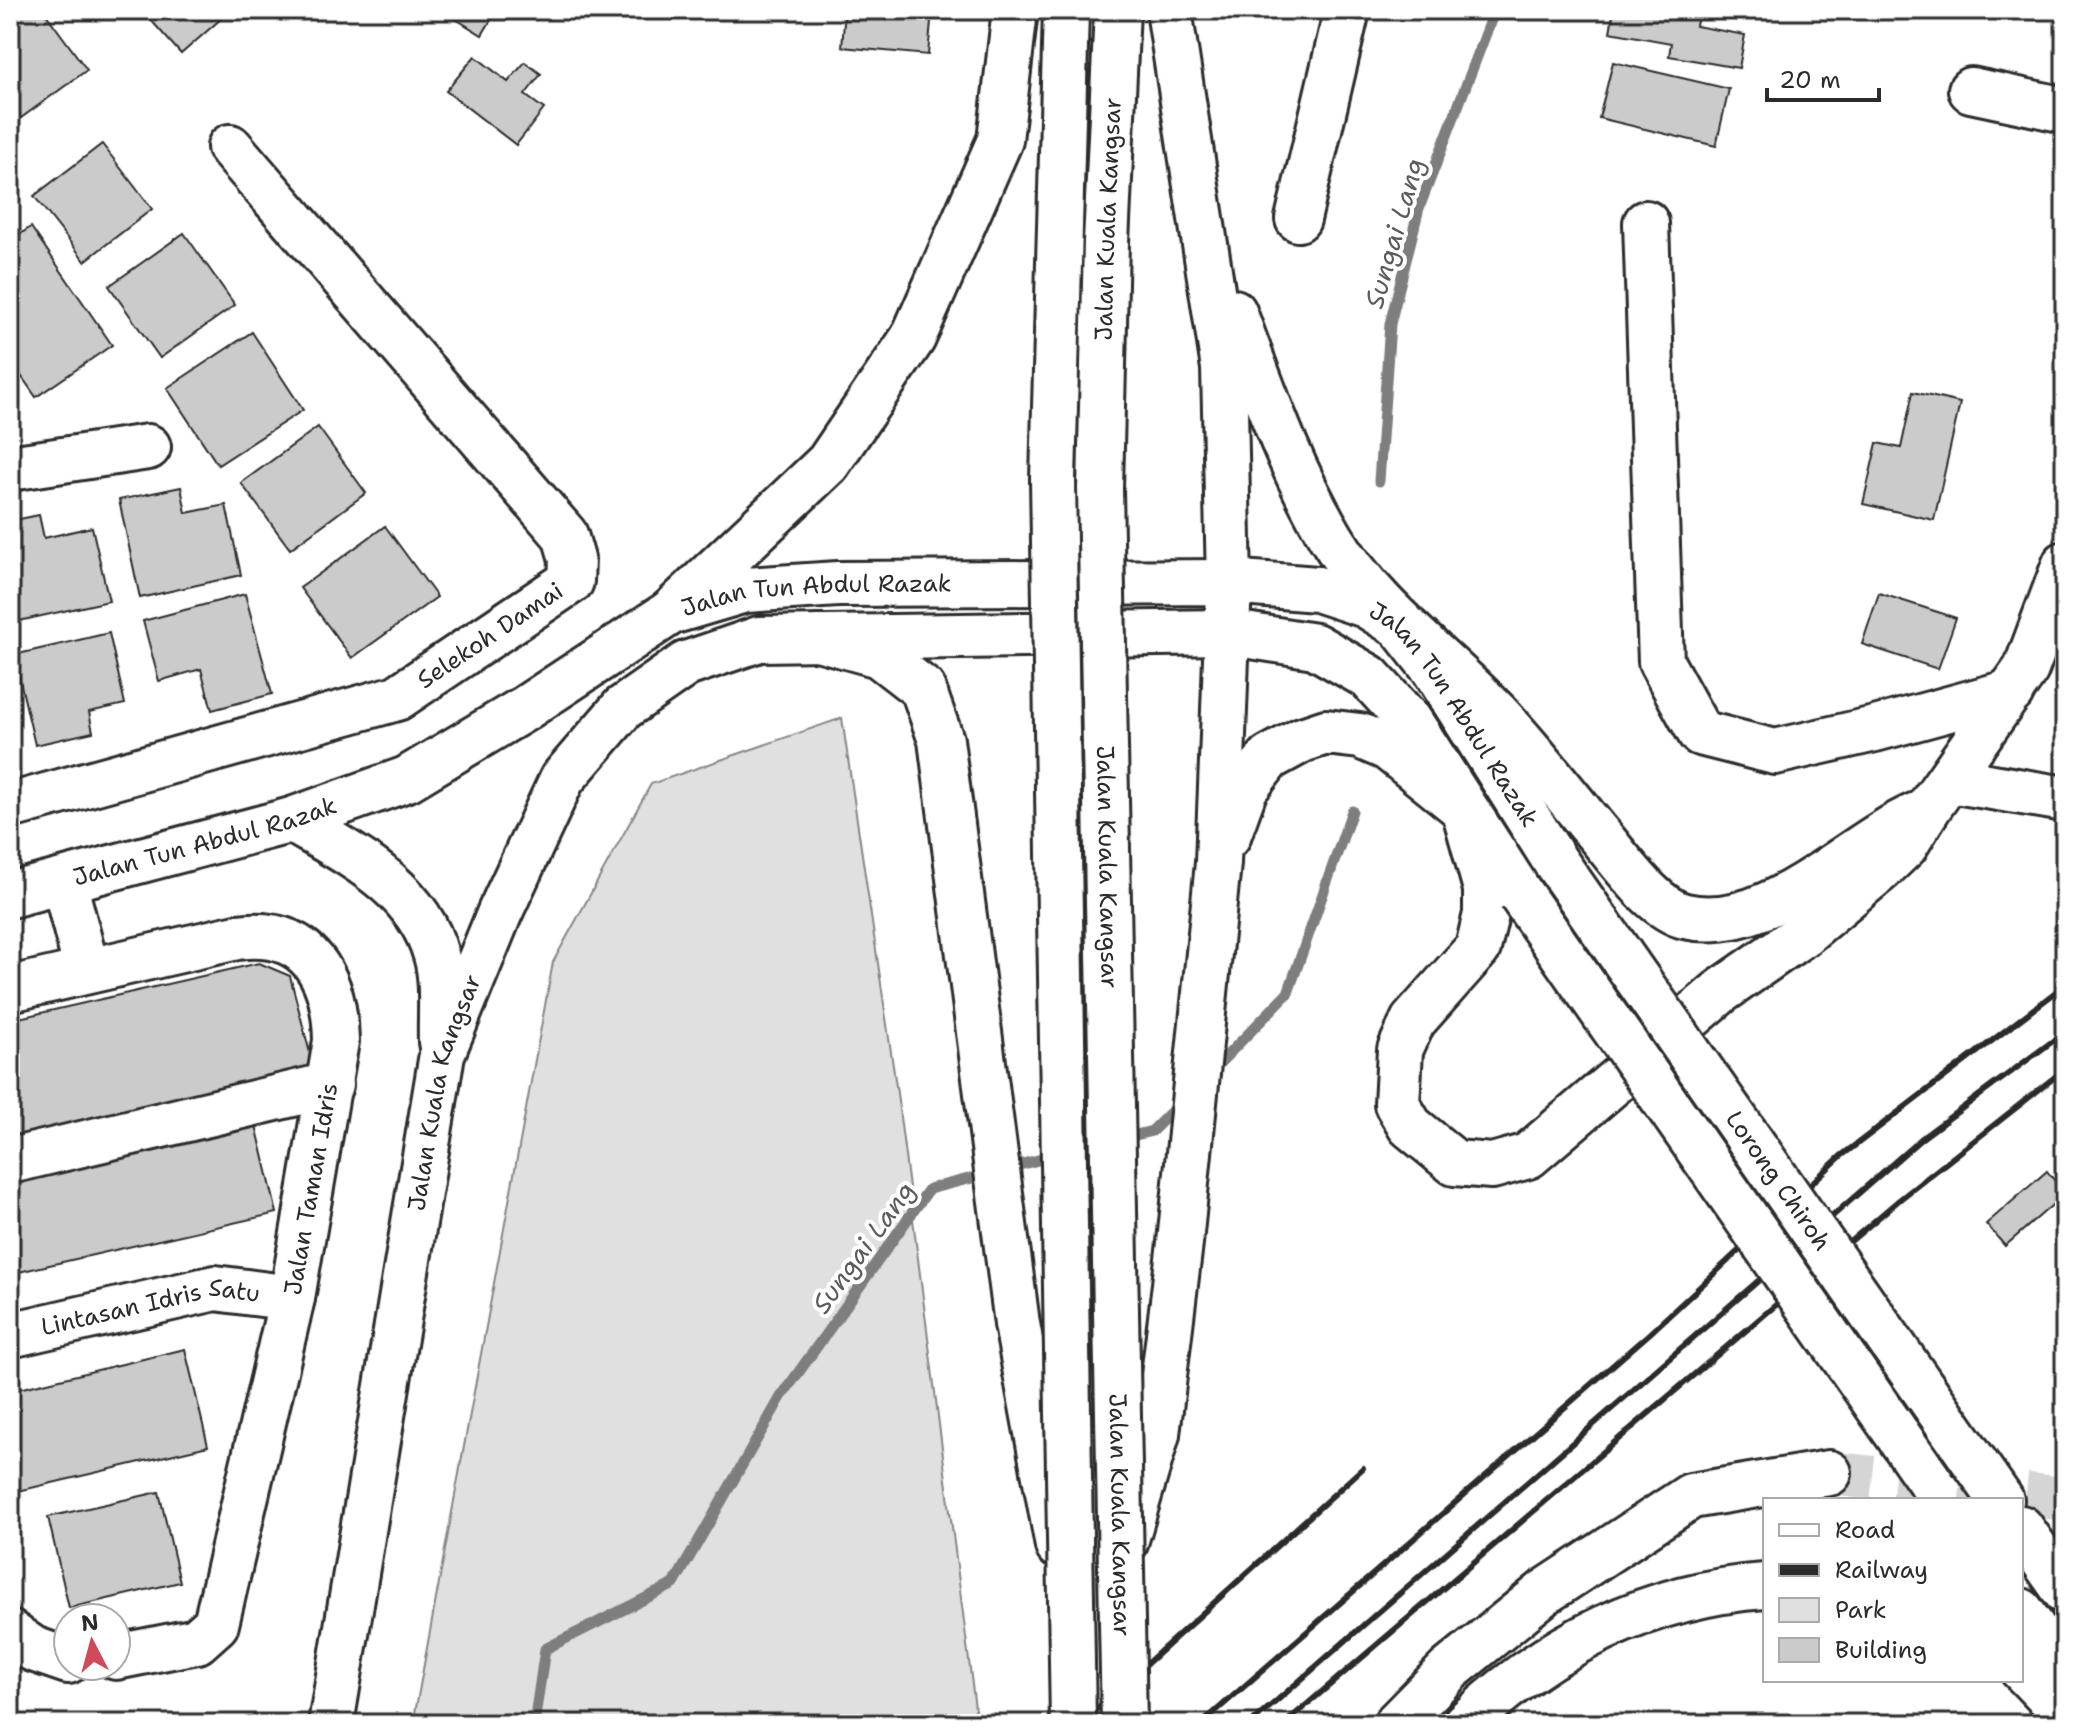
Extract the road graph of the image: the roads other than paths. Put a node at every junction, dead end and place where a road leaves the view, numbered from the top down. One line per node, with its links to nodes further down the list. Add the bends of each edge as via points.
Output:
1 (1015, 10): 16 (main road, via 1000,140 913,338 828,463)
2 (1066, 10): 46 (main road, Jalan Kuala Kangsar, bridge, via 1053,479)
3 (1117, 10): 42 (main road, Jalan Kuala Kangsar, bridge, via 1100,489)
4 (1169, 10): 11 (main road)
5 (1347, 10): 9 (main road)
6 (1971, 90): 7 (main road)
7 (2065, 110)
8 (230, 147): 23 (main road, Selekoh Damai, via 565,535 571,581 397,698)
9 (1298, 219)
10 (1646, 223): 20 (main road, via 1661,662 1700,733 1775,752)
11 (1204, 227): 15 (main road, via 1224,368); 17 (main road, via 1291,465 1334,542)
12 (148, 447): 13 (main road)
13 (10, 468)
14 (2065, 564): 20 (main road, via 2029,662)
15 (1229, 582): 16 (main road, Jalan Tun Abdul Razak, via 838,584 745,590); 17 (main road, Jalan Tun Abdul Razak, via 1317,589 1366,605); 18 (main road)
16 (671, 612): 25 (main road, Jalan Tun Abdul Razak, via 407,779)
17 (1400, 626): 21 (main road, via 1499,715 1647,891 1683,916 1721,918 1763,908); 26 (main road, Jalan Tun Abdul Razak, via 1434,669)
18 (1226, 632): 19 (main road, Jalan Tun Abdul Razak); 24 (main road, Jalan Tun Abdul Razak, via 1315,646 1369,677 1410,722); 27 (main road)
19 (818, 638): 33 (main road, Jalan Kuala Kangsar, via 759,639 686,664 623,708 562,779); 46 (main road, bridge, via 879,655 923,689 941,740 1017,1324)
20 (2011, 692): 21 (main road)
21 (1939, 795): 22 (main road); 24 (main road, via 1905,846 1803,934 1720,992 1528,1156 1492,1166 1455,1163 1418,1134 1397,1104 1400,1050 1413,1021 1478,948 1486,914 1486,889)
22 (2065, 799)
23 (10, 806)
24 (1464, 809): 27 (main road, via 1388,748 1360,736 1326,732 1269,758 1245,789); 30 (main road, Jalan Tun Abdul Razak)
25 (292, 820): 28 (main road, Jalan Tun Abdul Razak); 33 (main road, via 368,865 405,897 437,957)
26 (1555, 861): 39 (main road, Lorong Chiroh, bridge)
27 (1218, 863): 42 (main road, bridge, via 1157,1434)
28 (64, 882): 29 (main road, Jalan Tun Abdul Razak); 31 (main road)
29 (10, 895)
30 (1521, 895): 40 (main road, Lorong Chiroh, bridge)
31 (87, 971): 32 (main road, Jalan Taman Idris); 34 (main road, Jalan Taman Idris, via 256,934 292,943 318,966 334,1004)
32 (10, 989)
33 (442, 1054): 53 (main road, Jalan Kuala Kangsar)
34 (330, 1085): 35 (main road); 36 (main road, Jalan Taman Idris)
35 (10, 1161)
36 (292, 1298): 37 (main road, Lintasan Idris Satu, via 215,1288); 48 (main road, Jalan Taman Idris, via 216,1624 197,1641)
37 (10, 1335)
38 (1829, 1473): 56 (main road, via 1691,1496 1545,1592 1449,1670)
39 (1993, 1488)
40 (1939, 1495)
41 (2023, 1531): 44 (main road)
42 (1120, 1559): 55 (main road, Jalan Kuala Kangsar, bridge)
43 (1763, 1586): 57 (main road, via 1720,1589 1633,1613 1554,1653)
44 (2065, 1591)
45 (2023, 1614): 51 (main road)
46 (1072, 1619): 54 (main road, Jalan Kuala Kangsar, bridge)
47 (10, 1633): 49 (main road)
48 (132, 1654)
49 (52, 1656)
50 (2023, 1670): 52 (main road)
51 (2065, 1674)
52 (2065, 1714)
53 (331, 1724)
54 (1073, 1724)
55 (1124, 1724)
56 (1396, 1724)
57 (1465, 1724)

